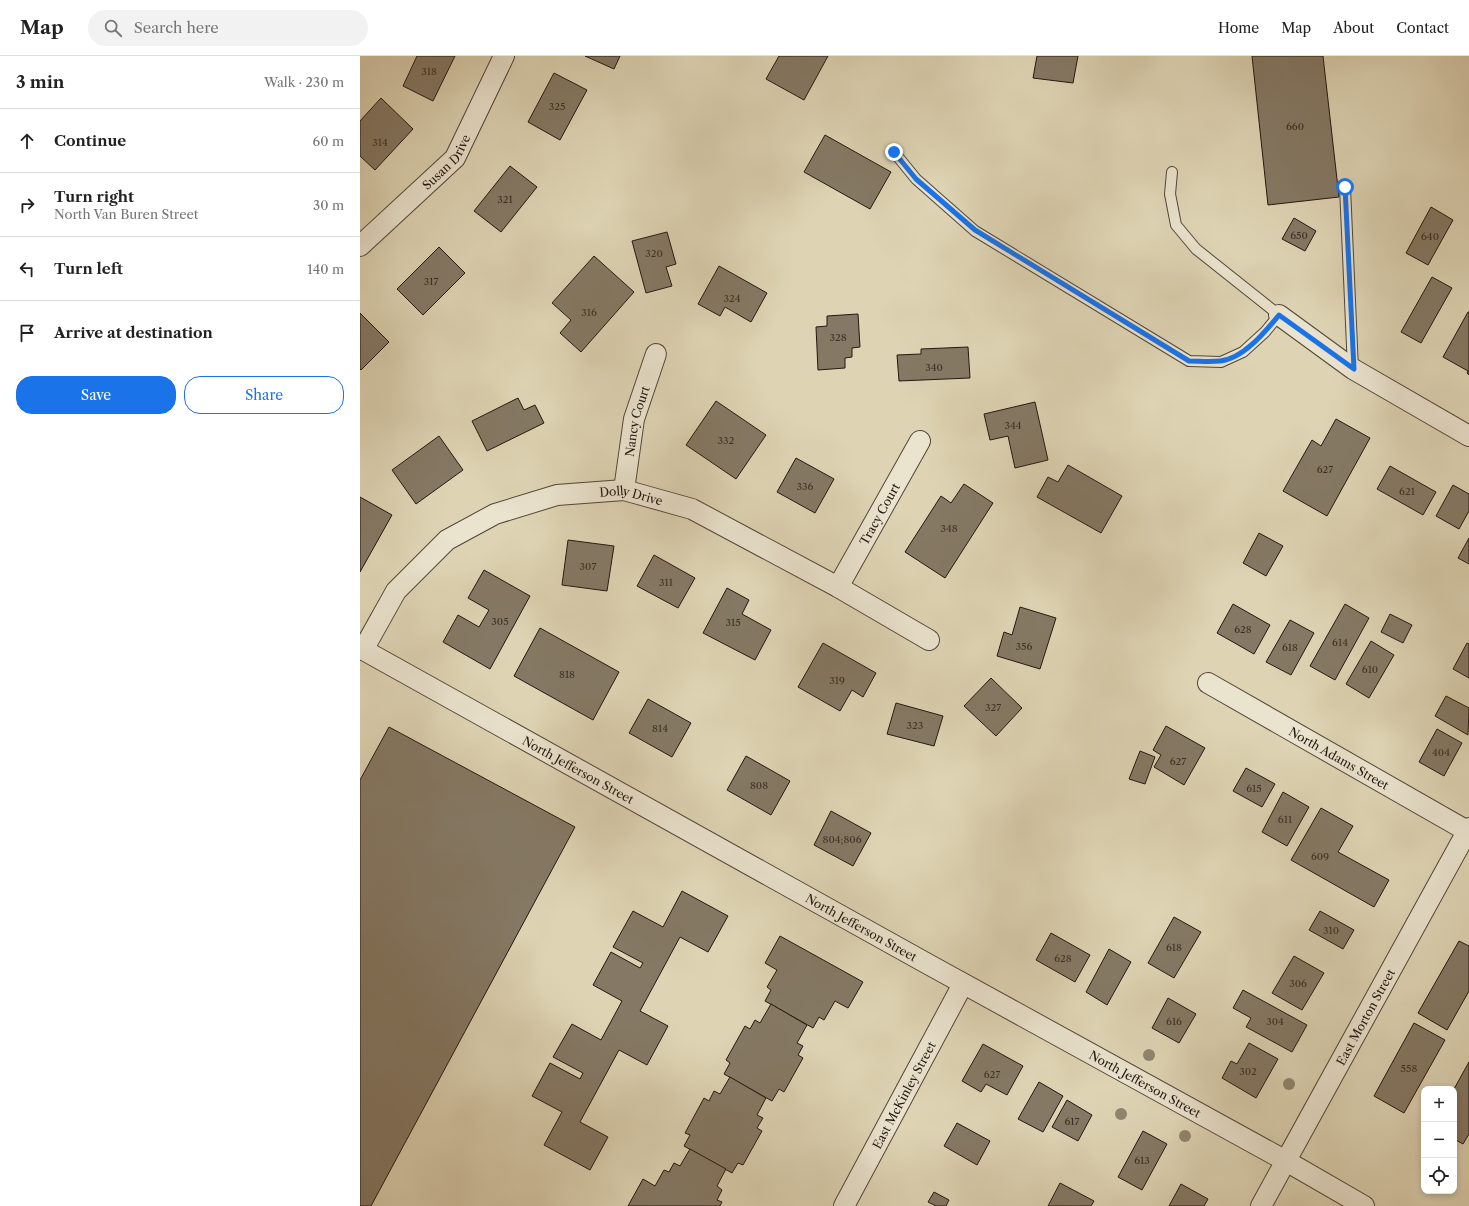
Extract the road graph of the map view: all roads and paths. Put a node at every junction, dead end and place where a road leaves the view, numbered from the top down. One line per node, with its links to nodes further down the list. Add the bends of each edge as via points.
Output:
1 (504, 56): 5 (street, Susan Drive, via 456,158)
2 (894, 152): 6 (lane, via 916,179 975,230 1189,361 1221,362 1243,352)
3 (1172, 172): 6 (lane, via 1170,194 1176,225 1196,249)
4 (1345, 187): 8 (lane)
5 (360, 246)
6 (1279, 315): 8 (street)
7 (656, 354): 11 (street, Nancy Court, via 634,419)
8 (1354, 369): 9 (street)
9 (1469, 436)
10 (920, 441): 12 (street, Tracy Court)
11 (624, 490): 12 (street, Dolly Drive, via 692,509); 14 (street, Dolly Drive, via 557,495 495,514 447,540 396,591)
12 (838, 587): 13 (street, Dolly Drive)
13 (928, 640)
14 (362, 649): 17 (street, North Jefferson Street)
15 (1208, 683): 16 (street, North Adams Street)
16 (1468, 830): 18 (street, East Morton Street)
17 (963, 984): 18 (street, North Jefferson Street); 19 (street, East McKinley Street)
18 (1286, 1161): 20 (street, East Morton Street); 21 (street, North Jefferson Street)
19 (844, 1206)
20 (1261, 1206)
21 (1364, 1206)

